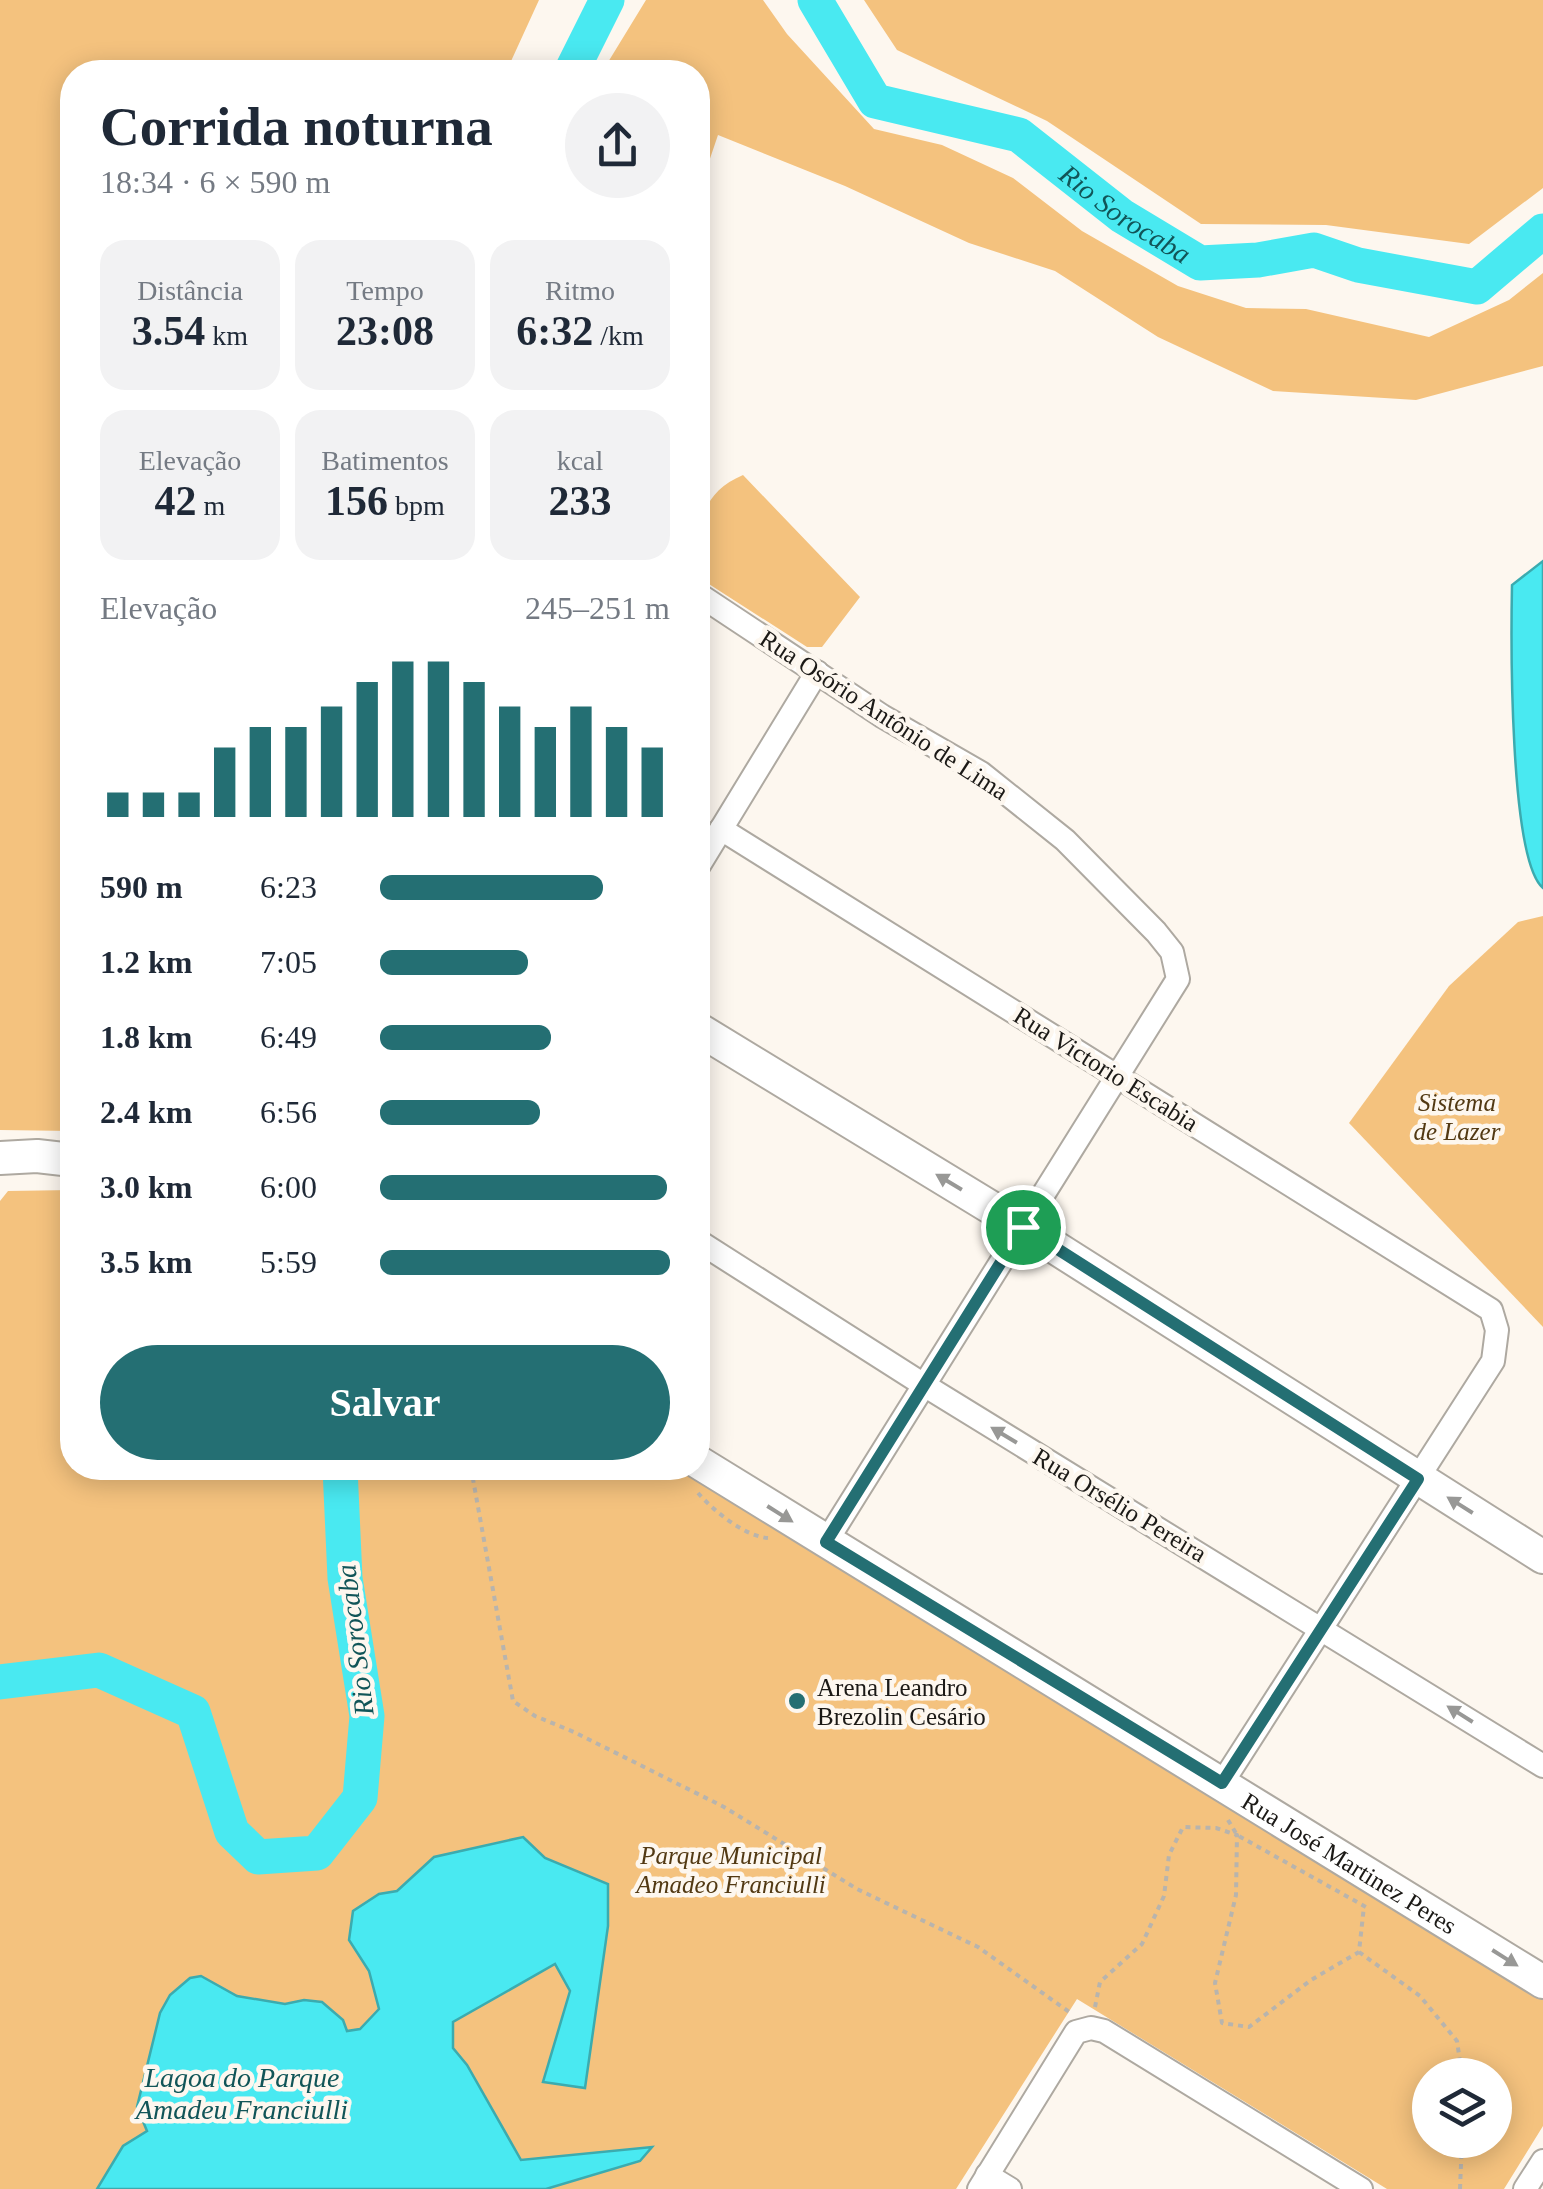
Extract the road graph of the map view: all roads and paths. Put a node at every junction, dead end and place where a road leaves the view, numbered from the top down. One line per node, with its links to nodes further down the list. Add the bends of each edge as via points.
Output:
1 (710, 602): 2 (street, Rua Osório Antônio de Lima)
2 (817, 672): 3 (street); 6 (street, Rua Osório Antônio de Lima, via 981,774 1065,840 1172,952 1178,979)
3 (720, 828): 4 (street); 6 (street, Rua Victorio Escabia)
4 (710, 846)
5 (710, 1036): 9 (main road, one-way to 5)
6 (1118, 1076): 9 (street); 13 (street, Rua Victorio Escabia, via 1491,1310 1494,1361)
7 (0, 1158): 8 (main road)
8 (60, 1159)
9 (1023, 1227): 11 (street); 13 (main road)
10 (710, 1249): 11 (street, Rua Orsélio Pereira)
11 (924, 1386): 15 (street); 17 (street, Rua Orsélio Pereira, one-way to 11)
12 (710, 1470): 15 (main road, Rua José Martinez Peres, one-way to 15)
13 (1418, 1479): 16 (main road, one-way to 13); 17 (street)
14 (474, 1480): 23 (path, via 512,1701 724,1806 857,1889 978,1948)
15 (826, 1542): 19 (main road, Rua José Martinez Peres)
16 (1543, 1556)
17 (1324, 1629): 18 (street, Rua Orsélio Pereira, one-way to 17); 19 (street)
18 (1543, 1766)
19 (1222, 1783): 22 (main road, Rua José Martinez Peres, one-way to 22)
20 (1364, 1906): 21 (path)
21 (1359, 1952): 23 (path, via 1249,2027 1222,2023 1215,1982 1236,1895 1237,1836 1183,1827 1142,1944 1100,1982); 24 (path, via 1420,1996 1457,2041)
22 (1543, 1982)
23 (1090, 2028): 27 (street, via 1076,2032); 29 (street, via 1104,2030)
24 (1460, 2058)
25 (1461, 2158): 30 (path)
26 (1543, 2161): 31 (street)
27 (983, 2182): 28 (street)
28 (1010, 2189)
29 (1361, 2189)
30 (1460, 2189)
31 (1525, 2189)

